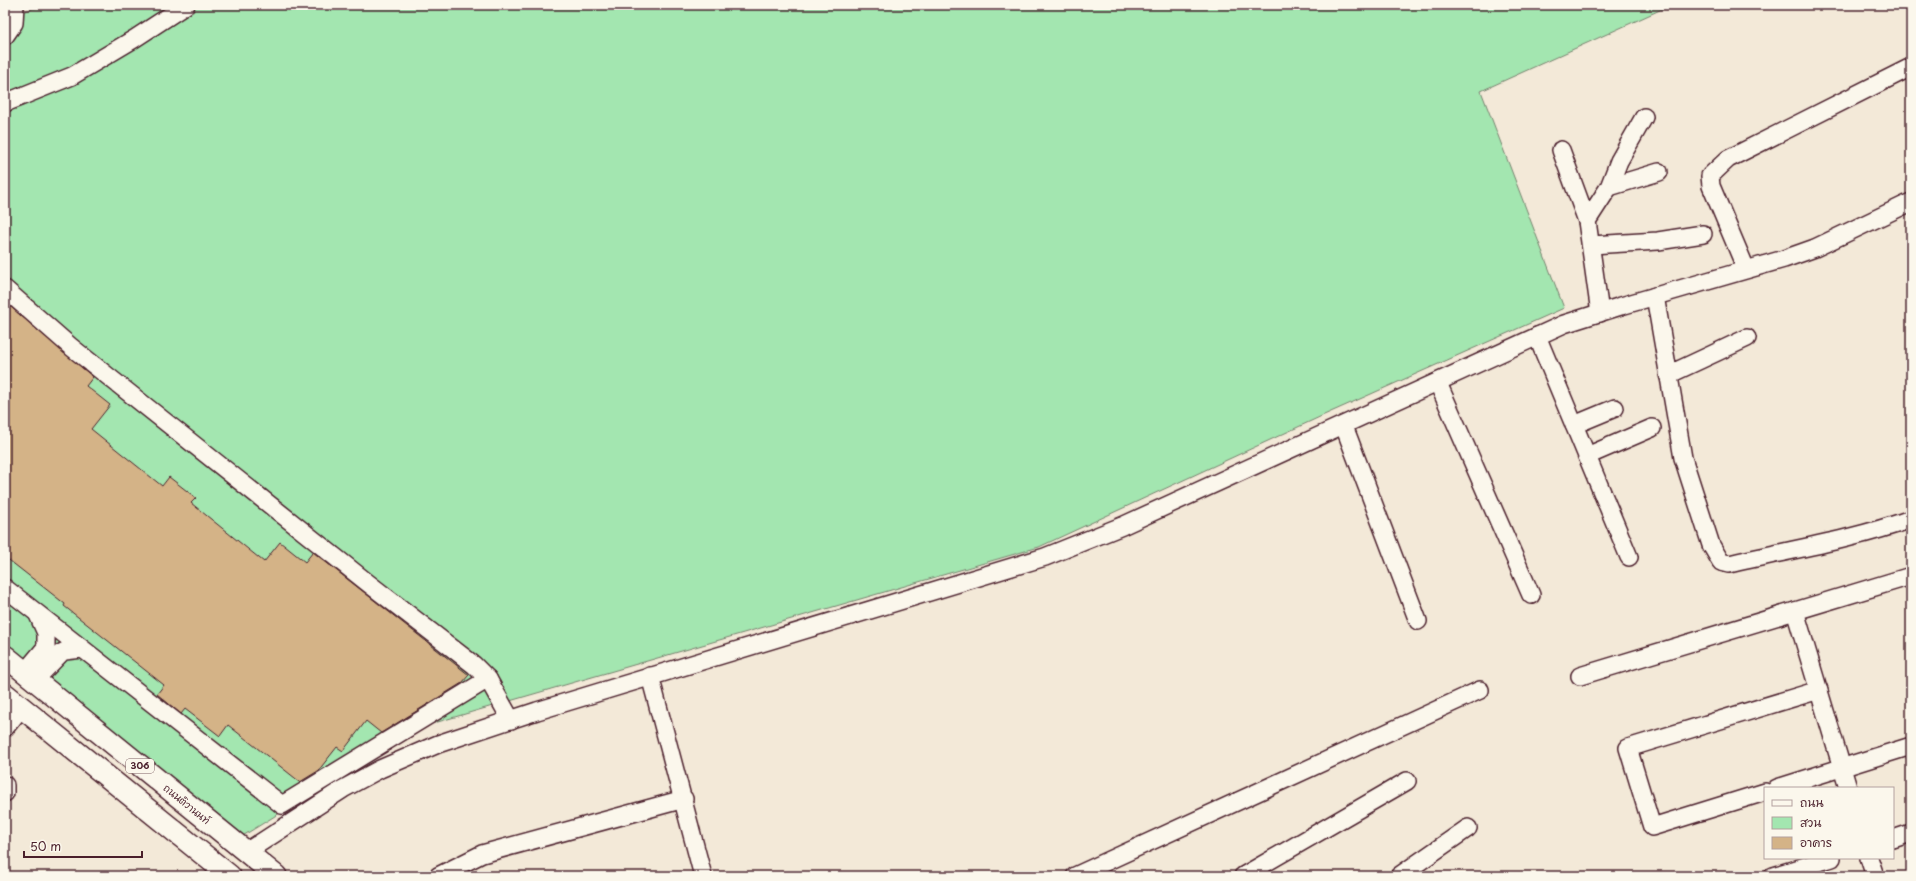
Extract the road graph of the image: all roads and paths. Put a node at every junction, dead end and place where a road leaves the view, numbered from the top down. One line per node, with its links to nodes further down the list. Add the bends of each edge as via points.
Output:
1 (15, 5): 3 (street, via 14,23)
2 (186, 5): 5 (street, via 72,76)
3 (5, 36)
4 (1911, 67): 14 (street, via 1728,159 1713,172 1710,176 1711,186)
5 (5, 103)
6 (1644, 117): 9 (street)
7 (1561, 150): 11 (street)
8 (1659, 172): 9 (street)
9 (1609, 187): 11 (street)
10 (1911, 202): 14 (street, via 1815,248)
11 (1587, 221): 13 (street)
12 (1703, 234): 13 (street, via 1658,241)
13 (1591, 245): 17 (street)
14 (1746, 269): 16 (street)
15 (5, 289): 40 (street, via 70,346 474,665)
16 (1655, 296): 17 (street); 20 (street)
17 (1600, 313): 18 (street, via 1564,324)
18 (1537, 336): 21 (street); 23 (street)
19 (1747, 338): 20 (street)
20 (1668, 376): 27 (street, via 1683,458 1711,545 1722,562 1729,564 1818,544)
21 (1438, 383): 24 (street); 31 (street)
22 (1615, 408): 23 (street)
23 (1574, 425): 26 (street)
24 (1344, 426): 34 (street); 38 (street, via 1122,526 1045,557)
25 (1652, 428): 26 (street)
26 (1587, 456): 28 (street)
27 (1911, 519)
28 (1629, 557)
29 (1911, 576): 32 (street)
30 (5, 588): 33 (street)
31 (1531, 595)
32 (1795, 611): 39 (street); 42 (street)
33 (37, 613): 35 (street); 37 (street, via 46,633 46,647)
34 (1418, 620)
35 (82, 649): 37 (street, via 61,653); 40 (street, via 282,805)
36 (5, 656): 37 (main road, ถนนติวานนท์ / 306)
37 (30, 676): 59 (main road, ถนนติวานนท์ / 306)
38 (650, 676): 45 (street); 55 (street)
39 (1580, 676)
40 (488, 679): 45 (street)
41 (1480, 690): 66 (street)
42 (1819, 690): 48 (street); 53 (street, via 1628,748 1652,827)
43 (5, 694): 44 (main road, 306)
44 (22, 707): 46 (street); 62 (main road, 306)
45 (510, 720): 59 (street, via 438,744 380,769 312,808)
46 (5, 728)
47 (1911, 746): 48 (street)
48 (1842, 767): 51 (street); 52 (street)
49 (1407, 781): 67 (street)
50 (5, 785): 54 (street)
51 (1780, 787)
52 (1848, 787)
53 (1764, 792)
54 (5, 793)
55 (684, 799): 64 (street, via 482,854); 65 (street)
56 (1468, 828): 68 (street)
57 (1911, 833): 58 (street)
58 (1894, 839)
59 (246, 852): 63 (main road, ถนนติวานนท์ / 306)
60 (1829, 859): 69 (street)
61 (1869, 859): 70 (street)
62 (230, 876)
63 (276, 876)
64 (438, 876)
65 (703, 876)
66 (1075, 876)
67 (1243, 876)
68 (1399, 876)
69 (1773, 876)
70 (1875, 876)

